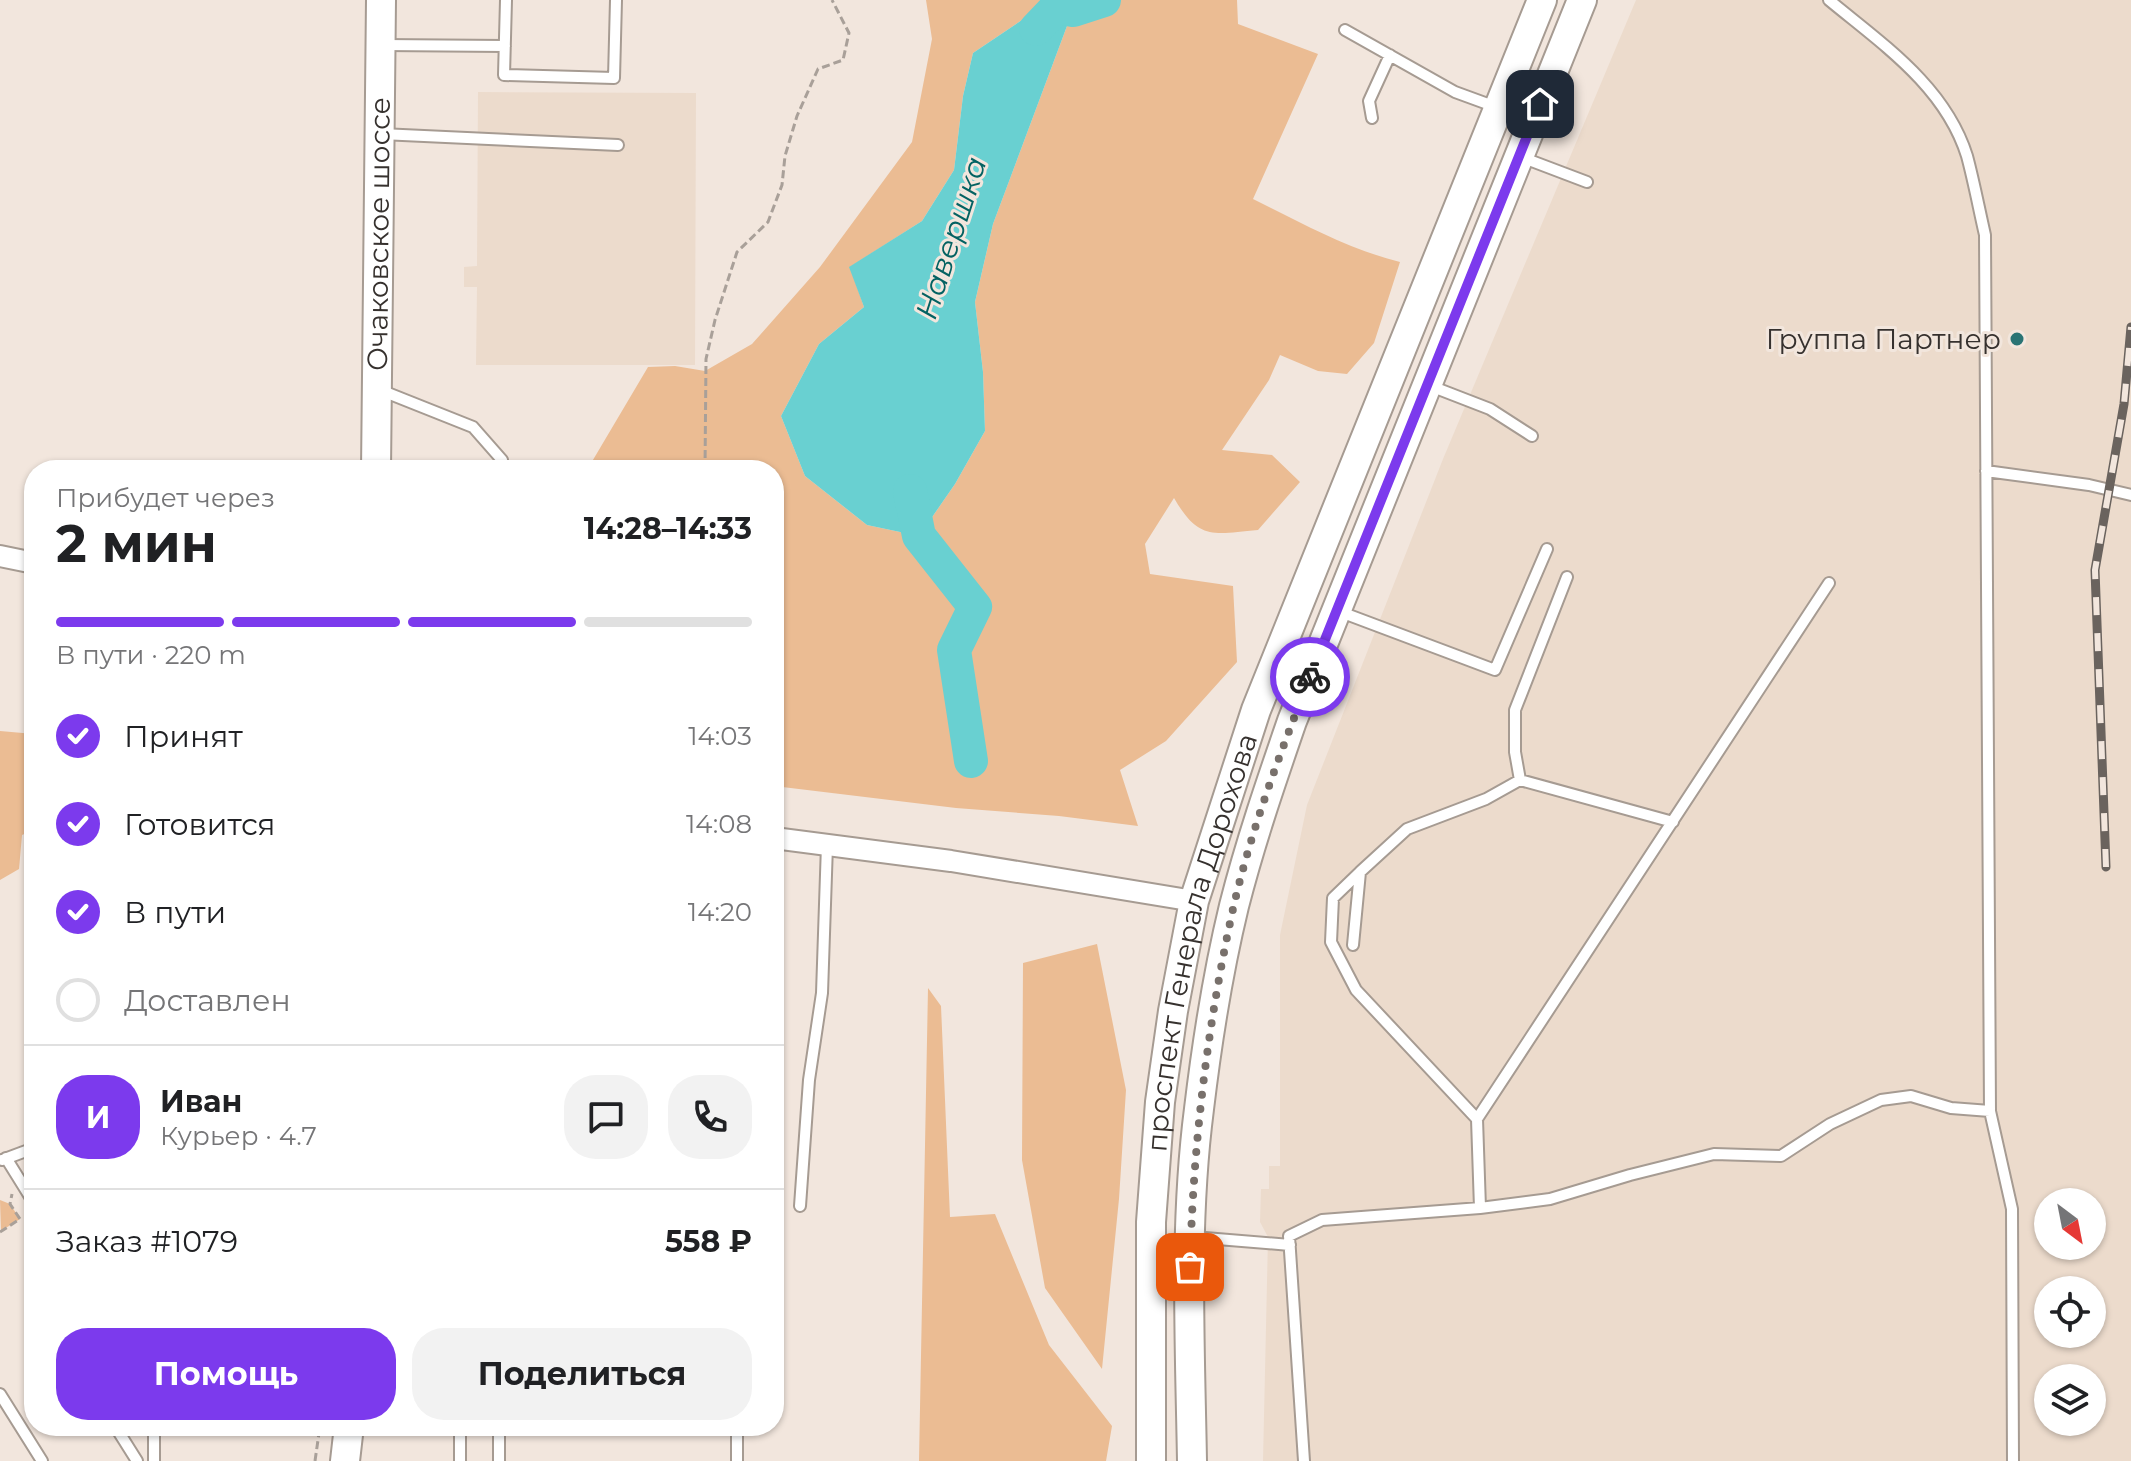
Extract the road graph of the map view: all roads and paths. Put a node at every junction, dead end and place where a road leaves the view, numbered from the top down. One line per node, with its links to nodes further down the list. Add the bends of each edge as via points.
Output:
1 (381, 0): 9 (main road, Очаковское шоссе)
2 (506, 0): 10 (lane)
3 (616, 0): 10 (lane, via 614,78 504,75)
4 (832, 0): 23 (path, via 849,33 843,60 818,69 797,116 768,222 737,252 715,320 706,359)
5 (1542, 0): 12 (main road, проспект Генерала Дорохова)
6 (1582, 0): 16 (main road, проспект Генерала Дорохова)
7 (1829, 0): 24 (lane, via 1907,64 1944,107 1966,154 1985,235)
8 (1345, 30): 11 (lane)
9 (380, 45): 10 (lane); 14 (main road, Очаковское шоссе)
10 (505, 46)
11 (1390, 55): 12 (lane, via 1455,92); 13 (lane, via 1369,101)
12 (1498, 108): 37 (main road, проспект Генерала Дорохова, via 1256,710)
13 (1372, 118)
14 (379, 134): 15 (lane); 19 (main road, Очаковское шоссе)
15 (618, 145)
16 (1519, 156): 17 (lane); 18 (main road, проспект Генерала Дорохова)
17 (1587, 182)
18 (1426, 384): 20 (lane, via 1490,409); 31 (main road, проспект Генерала Дорохова)
19 (377, 388): 21 (main road, Очаковское шоссе); 22 (lane, via 473,427)
20 (1532, 436)
21 (376, 460)
22 (502, 460)
23 (705, 460)
24 (1986, 471): 25 (lane); 39 (lane)
25 (2131, 495)
26 (1547, 549): 31 (lane, via 1495,670)
27 (0, 556): 28 (street)
28 (24, 561)
29 (1567, 577): 32 (lane, via 1515,710)
30 (1829, 583): 33 (lane)
31 (1336, 610): 48 (main road, проспект Генерала Дорохова, via 1260,812 1234,908 1198,1112)
32 (1520, 780): 33 (lane); 36 (lane, via 1407,829)
33 (1673, 822): 40 (lane)
34 (784, 839): 35 (street)
35 (827, 845): 37 (street); 45 (lane, via 822,993)
36 (1360, 872): 38 (lane); 40 (lane, via 1333,898 1331,942 1356,990)
37 (1194, 901): 68 (main road, проспект Генерала Дорохова, via 1160,1102 1151,1222)
38 (1353, 945)
39 (1990, 1111): 46 (lane, via 1951,1108 1911,1096 1881,1100 1781,1156 1714,1154 1550,1199); 71 (lane, via 2012,1209)
40 (1477, 1119): 46 (lane)
41 (24, 1152): 42 (lane)
42 (3, 1160): 43 (lane)
43 (24, 1189)
44 (10, 1204): 47 (path, via 20,1219)
45 (800, 1206)
46 (1480, 1208): 49 (lane, via 1322,1220 1289,1236)
47 (0, 1232)
48 (1191, 1236): 49 (lane); 69 (main road, проспект Генерала Дорохова)
49 (1290, 1245): 70 (lane)
50 (0, 1394): 51 (lane)
51 (24, 1432)
52 (26, 1436): 60 (lane)
53 (121, 1436): 61 (lane)
54 (154, 1436): 62 (lane)
55 (319, 1436): 63 (path)
56 (348, 1436): 64 (main road)
57 (460, 1436): 65 (lane)
58 (499, 1436): 66 (lane)
59 (737, 1436): 67 (lane)
60 (42, 1461)
61 (137, 1461)
62 (154, 1461)
63 (315, 1461)
64 (345, 1461)
65 (460, 1461)
66 (499, 1461)
67 (737, 1461)
68 (1151, 1461)
69 (1192, 1461)
70 (1304, 1461)
71 (2013, 1461)

